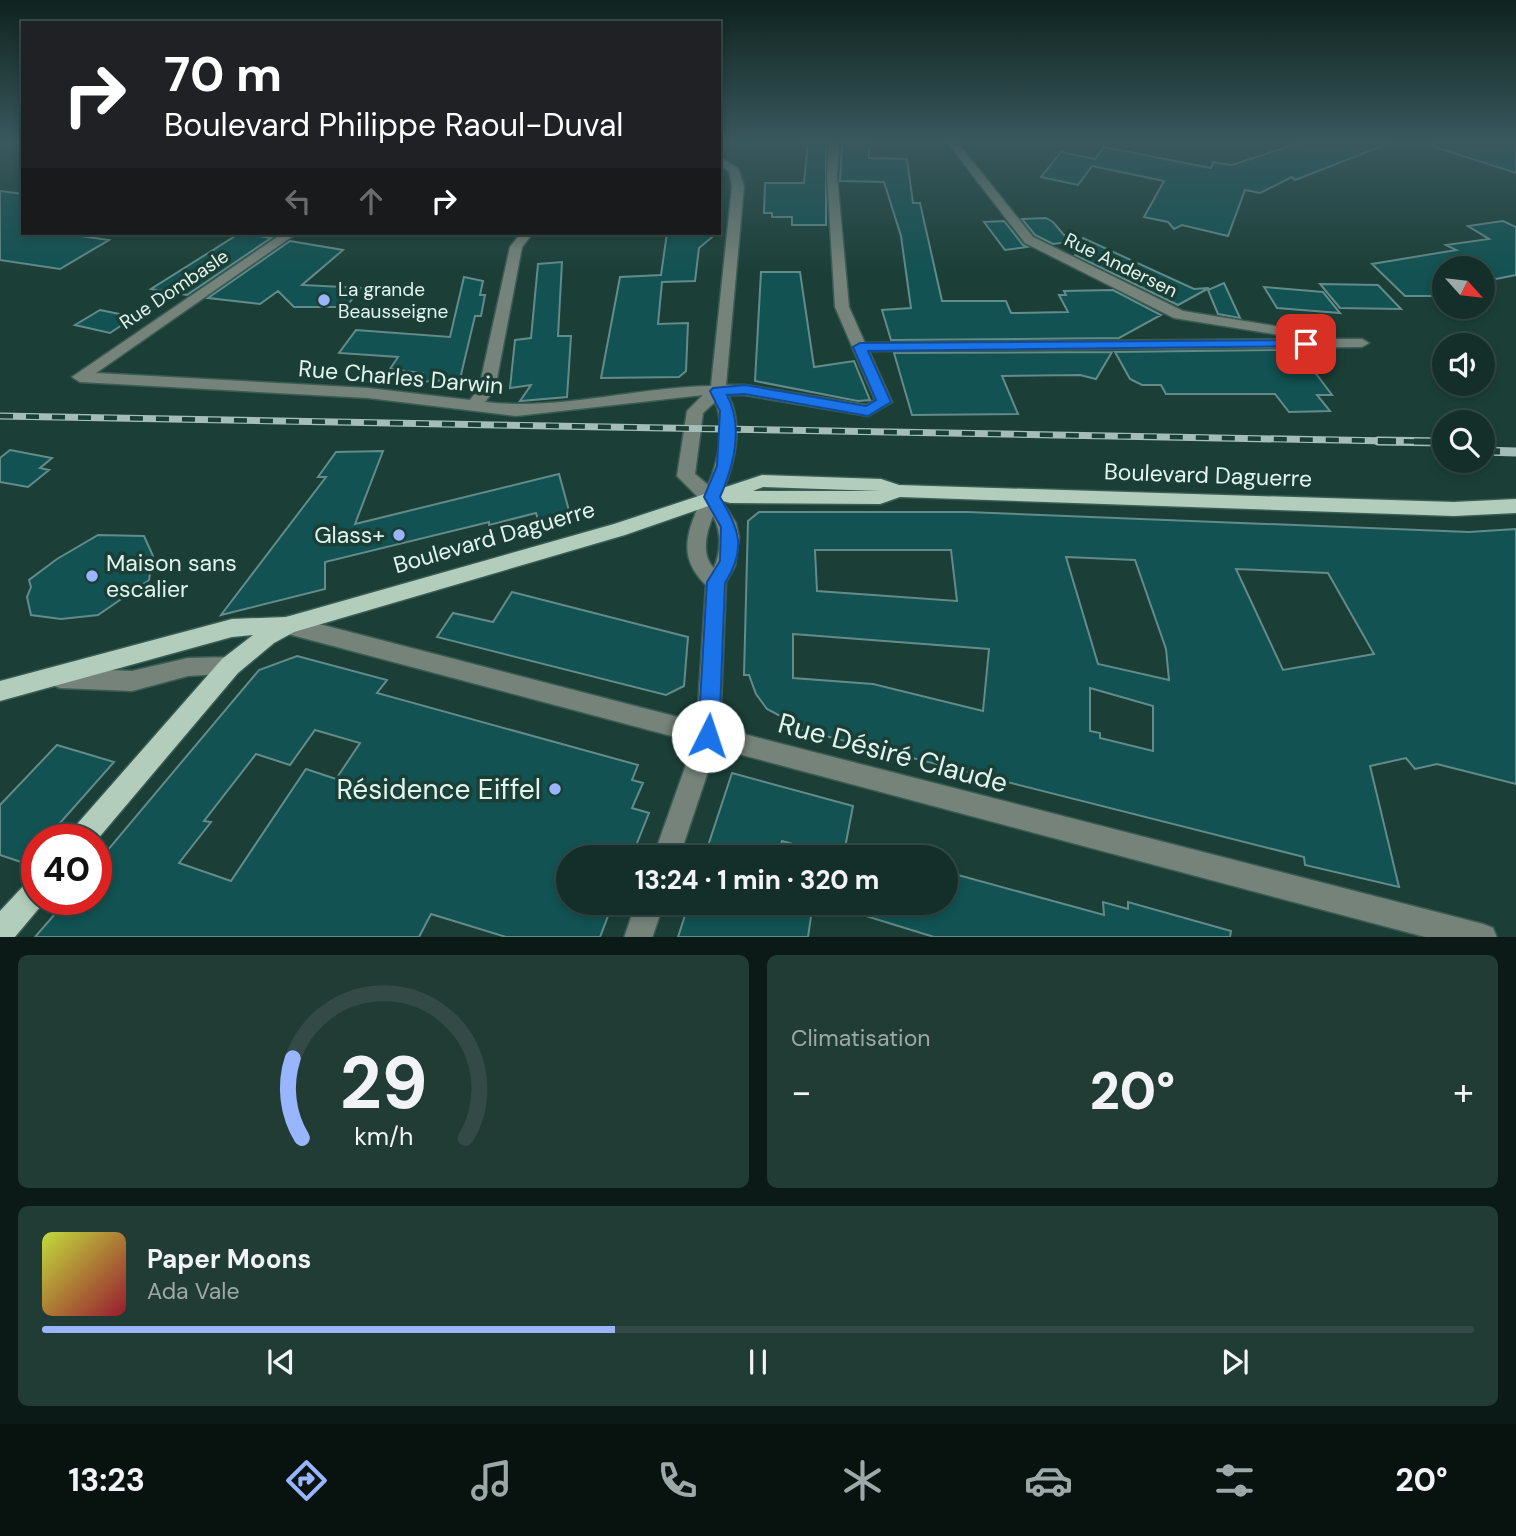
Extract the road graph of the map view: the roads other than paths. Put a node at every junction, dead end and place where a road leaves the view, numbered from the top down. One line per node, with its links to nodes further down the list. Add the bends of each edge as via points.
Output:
1 (738, 186): 8 (street)
2 (833, 186): 6 (street, via 842,307)
3 (986, 186): 6 (street, Rue Andersen, via 1029,240 1179,315 1362,343)
4 (289, 235): 7 (street, Rue Dombasle)
5 (525, 235): 9 (street, via 516,247 487,389)
6 (860, 347): 8 (street, Rue Charles Darwin, via 884,402 868,411 745,390)
7 (80, 377): 9 (street, Rue Charles Darwin, via 368,393)
8 (718, 391): 9 (street, Rue Charles Darwin, via 680,391 516,411); 10 (street, via 728,411 725,466); 10 (street, via 695,411 686,476)
9 (473, 407)
10 (712, 497): 11 (main road, Boulevard Daguerre, via 880,498 898,491 1454,509); 12 (street, via 729,527 729,562); 12 (street, via 696,535 700,567); 13 (main road, Boulevard Daguerre, via 618,530)
11 (1516, 506)
12 (716, 582): 17 (street)
13 (288, 625): 14 (main road, Boulevard Daguerre, via 266,636); 15 (main road, Boulevard Daguerre, via 232,628); 17 (street, Rue Désiré Claude)
14 (230, 666): 15 (street, Boulevard Daguerre, via 188,667 132,681); 18 (main road)
15 (50, 677): 16 (main road, Boulevard Daguerre)
16 (0, 691)
17 (708, 736): 19 (street); 24 (street, Rue Désiré Claude)
18 (94, 824)
19 (670, 845)
20 (21, 908): 22 (main road)
21 (646, 915): 23 (street)
22 (0, 932)
23 (638, 937)
24 (1482, 937)

